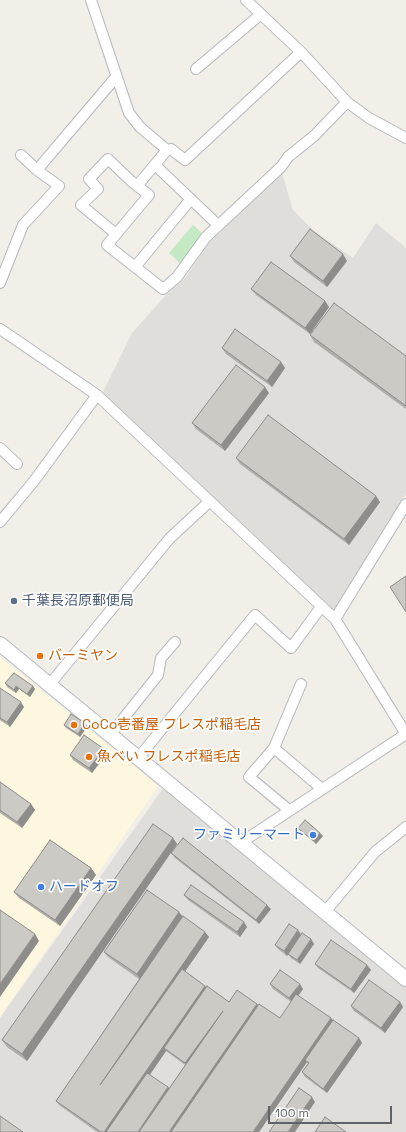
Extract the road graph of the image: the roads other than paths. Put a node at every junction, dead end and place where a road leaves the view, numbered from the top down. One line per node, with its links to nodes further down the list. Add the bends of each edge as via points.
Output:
1 (91, 0): 6 (street)
2 (246, 0): 3 (street)
3 (261, 14): 4 (street); 5 (street)
4 (301, 52): 7 (street); 9 (street, via 185,160 171,149)
5 (196, 69)
6 (116, 76): 9 (street, via 133,119); 12 (street)
7 (347, 102): 8 (street, via 368,118); 15 (street)
8 (406, 138)
9 (167, 150): 11 (street)
10 (21, 155): 12 (street)
11 (155, 165): 13 (street); 14 (street)
12 (37, 170): 18 (street, via 59,186 23,224)
13 (137, 186): 16 (street, via 149,195); 16 (street, via 108,159 89,179 98,189 81,205)
14 (191, 199): 15 (street); 17 (street)
15 (218, 225): 17 (street, via 177,277 163,289)
16 (116, 234): 17 (street, via 107,245)
17 (135, 267)
18 (0, 283)
19 (0, 329): 20 (street)
20 (97, 395): 23 (street); 25 (street, via 34,481)
21 (0, 448): 22 (street)
22 (17, 464)
23 (210, 501): 26 (street); 30 (street, via 170,538)
24 (406, 504): 27 (street)
25 (0, 522)
26 (321, 607): 27 (street); 35 (street, via 291,648 255,615)
27 (335, 619): 33 (street)
28 (175, 642): 32 (street, via 161,658 158,675)
29 (0, 644): 30 (street)
30 (50, 684): 32 (street)
31 (301, 684): 34 (street)
32 (111, 734): 35 (street)
33 (406, 734): 36 (street)
34 (274, 748): 36 (street); 37 (street, via 249,777)
35 (139, 758): 39 (street)
36 (322, 789): 37 (street)
37 (289, 810): 39 (street)
38 (406, 827): 40 (street, via 375,852)
39 (242, 842): 40 (street)
40 (325, 912): 41 (street)
41 (406, 979)

